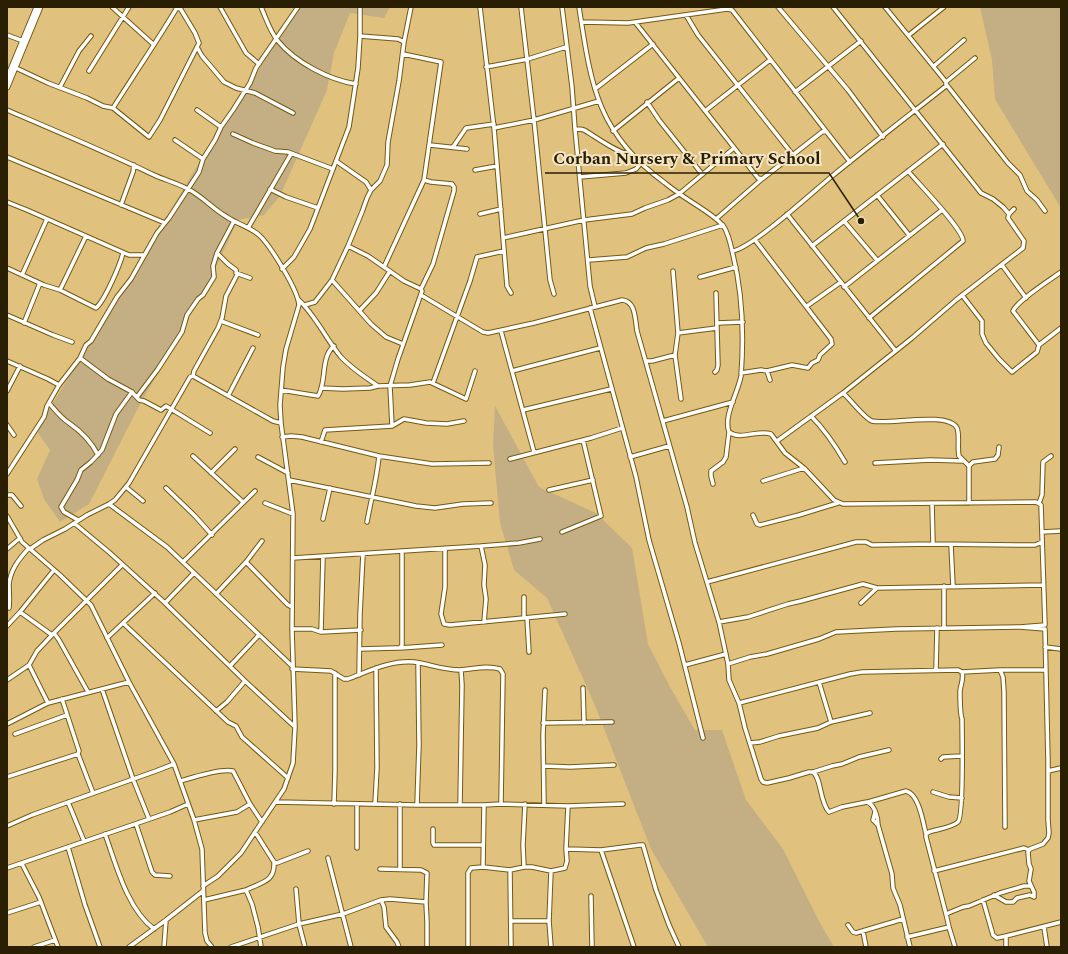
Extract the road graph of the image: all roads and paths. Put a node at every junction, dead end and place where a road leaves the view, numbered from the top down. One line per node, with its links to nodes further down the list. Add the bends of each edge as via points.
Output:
1 (37, 7): 29 (main road)
2 (40, 7): 44 (main road)
3 (112, 7): 20 (street)
4 (129, 7): 20 (street)
5 (220, 7): 40 (street, via 244,50)
6 (261, 7): 27 (street)
7 (298, 7): 27 (street)
8 (360, 7): 26 (street)
9 (411, 7): 31 (street)
10 (480, 7): 43 (street)
11 (521, 7): 38 (street)
12 (562, 7): 35 (street)
13 (579, 7): 21 (street)
14 (778, 7): 41 (street)
15 (885, 7): 24 (street)
16 (944, 7): 24 (street)
17 (727, 8): 19 (street); 39 (street, via 734,11)
18 (835, 8): 30 (street)
19 (686, 15): 22 (street); 50 (street, via 698,35)
20 (124, 17): 32 (street); 45 (street)
21 (582, 22): 22 (street); 54 (street)
22 (635, 22): 33 (street)
23 (7, 35): 29 (street)
24 (909, 35): 42 (street)
25 (91, 36): 51 (street, via 79,51)
26 (360, 36): 31 (street, via 398,39); 49 (street)
27 (277, 39): 40 (street); 49 (street, via 290,54 326,76)
28 (964, 40): 42 (street)
29 (23, 41): 47 (main road)
30 (861, 41): 41 (street); 62 (street)
31 (404, 42): 36 (street)
32 (153, 44): 34 (street, via 176,9 180,8 195,33 199,43); 58 (street, via 143,64)
33 (653, 44): 46 (street); 54 (street)
34 (197, 47): 53 (street, via 224,82); 58 (street, via 149,137)
35 (566, 47): 38 (street); 59 (street)
36 (402, 54): 75 (street, via 441,62); 98 (street, via 400,81 388,142 387,165 380,181)
37 (975, 58): 48 (street)
38 (528, 59): 43 (street); 65 (street)
39 (770, 60): 50 (street); 55 (street)
40 (259, 64): 53 (street)
41 (828, 66): 55 (street); 72 (street)
42 (934, 66): 48 (street)
43 (486, 67): 67 (street)
44 (16, 68): 51 (street); 52 (main road)
45 (89, 71)
46 (679, 78): 57 (street); 63 (street)
47 (7, 79)
48 (946, 83): 62 (street); 107 (street, via 1020,175 1028,191)
49 (356, 84): 84 (street, via 349,127)
50 (738, 84): 63 (street); 81 (street)
51 (60, 87): 58 (street, via 102,106)
52 (7, 88)
53 (246, 90): 64 (street); 66 (street)
54 (595, 90): 56 (street)
55 (795, 92): 70 (street)
56 (599, 101): 59 (street); 69 (street)
57 (647, 102): 69 (street); 92 (street)
58 (113, 108)
59 (574, 109): 65 (street); 68 (street)
60 (7, 110): 87 (street)
61 (197, 110): 66 (street)
62 (915, 110): 72 (street); 74 (street)
63 (705, 111): 77 (street)
64 (293, 113)
65 (534, 120): 67 (street); 119 (street)
66 (221, 126): 83 (street)
67 (494, 126): 76 (street, via 466,128); 88 (street)
68 (575, 129): 80 (street, via 585,131 628,155); 93 (street)
69 (613, 131): 80 (street)
70 (826, 132): 81 (street, via 822,132); 85 (street)
71 (233, 134): 79 (street)
72 (883, 137): 85 (street)
73 (174, 140): 83 (street)
74 (943, 144): 91 (street); 110 (street, via 982,193 994,199)
75 (430, 145): 76 (street); 95 (street)
76 (453, 147): 78 (street)
77 (734, 148): 92 (street); 94 (street, via 758,178)
78 (467, 149)
79 (291, 154): 89 (street); 97 (street)
80 (632, 154): 86 (street)
81 (793, 155): 94 (street)
82 (7, 157): 102 (street)
83 (203, 159): 96 (street, via 199,172)
84 (336, 162): 89 (street); 98 (street, via 366,182)
85 (850, 162): 109 (street)
86 (641, 163): 93 (street, via 636,169 626,173); 99 (street)
87 (134, 165): 96 (street); 102 (street)
88 (497, 166): 90 (street); 105 (street)
89 (334, 169): 103 (street)
90 (475, 170)
91 (908, 171): 100 (street); 106 (street)
92 (702, 174): 99 (street)
93 (580, 177): 113 (street)
94 (762, 179): 112 (street)
95 (424, 180): 134 (street); 149 (street, via 452,184 454,191 433,264)
96 (188, 189): 115 (street); 116 (street)
97 (270, 189): 103 (street, via 286,198); 118 (street)
98 (371, 190): 124 (street)
99 (680, 194): 112 (street); 113 (street, via 627,216)
100 (877, 195): 114 (street); 120 (street)
101 (7, 203): 111 (street)
102 (121, 205): 116 (street)
103 (318, 208): 137 (street, via 303,244)
104 (1014, 209): 110 (street)
105 (501, 210): 108 (street); 122 (street)
106 (942, 210): 120 (street); 165 (street, via 963,236 961,244)
107 (1045, 211)
108 (480, 214)
109 (787, 214): 123 (street); 125 (street)
110 (1009, 214): 133 (street, via 1008,218 1024,241 1024,246)
111 (47, 219): 121 (street); 142 (street)
112 (716, 219): 117 (street)
113 (584, 220): 119 (street); 131 (street)
114 (844, 220): 125 (street); 132 (street)
115 (234, 222): 118 (street); 127 (street)
116 (165, 223): 130 (street)
117 (723, 225): 126 (street); 131 (street, via 627,256)
118 (248, 228): 137 (street, via 266,244)
119 (544, 230): 122 (street); 153 (street)
120 (909, 235): 132 (street)
121 (86, 236): 129 (street); 150 (street)
122 (503, 238): 128 (street)
123 (755, 240): 126 (street, via 740,250); 159 (street)
124 (348, 246): 134 (street); 145 (street)
125 (812, 246): 146 (street)
126 (732, 251): 135 (street)
127 (217, 252): 141 (street, via 236,270); 205 (street, via 213,266 214,277 187,315 184,327 165,358)
128 (504, 252): 151 (street, via 507,286); 164 (street, via 477,257)
129 (123, 253): 130 (street); 150 (street, via 114,277 96,308)
130 (144, 255): 183 (street)
131 (589, 260): 160 (street, via 590,286)
132 (877, 260): 148 (street)
133 (1002, 265): 155 (street); 156 (street)
134 (384, 267): 138 (street)
135 (736, 267): 143 (street); 167 (street)
136 (7, 268): 142 (street)
137 (282, 269): 157 (street)
138 (390, 271): 149 (street); 162 (street, via 376,293)
139 (673, 271): 173 (street)
140 (1061, 272): 156 (street)
141 (236, 273): 144 (street); 166 (street, via 226,296)
142 (22, 275): 147 (street)
143 (700, 277)
144 (250, 278)
145 (332, 280): 158 (street, via 315,302); 162 (street)
146 (841, 282): 148 (street); 159 (street)
147 (40, 283): 150 (street); 168 (street)
148 (844, 287): 165 (street)
149 (421, 289): 154 (street)
150 (60, 290)
151 (511, 293)
152 (716, 293): 169 (street)
153 (554, 294)
154 (421, 295): 164 (street); 176 (street)
155 (962, 295): 177 (street, via 982,321 982,334 986,343 1012,372 1037,352); 181 (street)
156 (1026, 298): 177 (street, via 1013,311)
157 (298, 299): 158 (street); 200 (street, via 299,305 282,367)
158 (304, 305): 178 (street)
159 (807, 306): 189 (street, via 832,344 808,368 792,365)
160 (595, 307): 161 (street); 185 (street, via 622,300 629,302 634,312)
161 (590, 308): 172 (street); 180 (street)
162 (360, 310): 176 (street, via 386,337)
163 (7, 315): 168 (street)
164 (457, 317): 172 (street, via 483,332); 194 (street)
165 (869, 318): 181 (street)
166 (221, 321): 174 (street); 192 (street)
167 (742, 322): 169 (street); 191 (street)
168 (24, 323): 175 (street)
169 (717, 323): 170 (street)
170 (717, 328): 173 (street); 190 (street)
171 (1061, 328): 177 (street)
172 (501, 331): 188 (street)
173 (678, 333): 182 (street)
174 (258, 335)
175 (72, 342)
176 (403, 344): 197 (street)
177 (1040, 345)
178 (334, 346): 196 (street, via 353,370); 198 (street, via 327,358)
179 (253, 348): 204 (street)
180 (600, 348): 188 (street); 199 (street)
181 (895, 350): 203 (street)
182 (675, 355): 185 (street); 206 (street)
183 (80, 358): 195 (street); 202 (street, via 108,379)
184 (7, 361): 186 (street)
185 (646, 361): 213 (street)
186 (20, 366): 195 (street); 201 (street)
187 (475, 371): 194 (street, via 466,399)
188 (512, 371): 210 (street)
189 (767, 371): 191 (street); 193 (street)
190 (716, 372)
191 (742, 373): 207 (street)
192 (193, 376): 204 (street); 209 (street, via 188,379)
193 (770, 380)
194 (433, 383): 197 (street)
195 (59, 385): 208 (street)
196 (378, 386): 197 (street); 198 (street)
197 (390, 386): 216 (street)
198 (321, 388): 200 (street, via 318,396)
199 (611, 388): 210 (street); 217 (street)
200 (281, 390): 214 (street)
201 (7, 391)
202 (132, 392): 205 (street); 229 (street, via 116,414)
203 (843, 393): 211 (street); 236 (street, via 872,421 922,419 954,425 958,429 959,456)
204 (228, 396): 214 (street)
205 (137, 397): 209 (street, via 161,410 166,406)
206 (681, 399)
207 (733, 402): 213 (street); 219 (street, via 728,419)
208 (49, 403): 229 (street, via 91,442); 244 (street, via 44,417)
209 (172, 409): 218 (street); 249 (street)
210 (523, 410): 228 (street)
211 (811, 416): 223 (street); 237 (street, via 834,443)
212 (464, 421): 216 (street, via 447,424 404,419)
213 (663, 421): 225 (street)
214 (281, 423): 221 (street)
215 (7, 425): 220 (street)
216 (392, 426): 224 (street, via 325,430)
217 (622, 428): 222 (street); 234 (street)
218 (210, 432)
219 (729, 432): 223 (street, via 734,435 767,432); 248 (street, via 724,462 711,472)
220 (14, 435)
221 (282, 437): 224 (street, via 302,437); 243 (street)
222 (583, 440): 228 (street); 246 (street)
223 (777, 441): 241 (street, via 785,453)
224 (321, 442): 231 (street)
225 (669, 446): 234 (street); 296 (street)
226 (999, 447): 240 (street, via 994,459 973,462)
227 (235, 449): 242 (street)
228 (534, 452): 235 (street)
229 (98, 455): 270 (street, via 81,470 61,507 64,512)
230 (192, 456): 242 (street)
231 (380, 456): 238 (street, via 432,464); 255 (street)
232 (1051, 456): 263 (street, via 1043,462 1042,495)
233 (258, 457): 243 (street)
234 (630, 457): 336 (street, via 649,540)
235 (510, 459)
236 (965, 461): 239 (street); 240 (street)
237 (845, 462)
238 (489, 463)
239 (875, 463)
240 (969, 466): 262 (street)
241 (804, 468): 247 (street); 260 (street)
242 (211, 473): 257 (street)
243 (288, 473): 245 (street)
244 (7, 474)
245 (289, 480): 251 (street); 266 (street)
246 (593, 480): 252 (street); 273 (street, via 601,516)
247 (763, 481)
248 (713, 484)
249 (126, 487): 256 (street); 264 (street)
250 (166, 488): 276 (street)
251 (330, 488): 255 (street); 269 (street)
252 (549, 490)
253 (255, 491): 257 (street)
254 (7, 495): 265 (street, via 12,495)
255 (371, 497): 259 (street, via 435,508); 271 (street)
256 (143, 501)
257 (243, 502): 276 (street)
258 (265, 503): 266 (street)
259 (491, 503)
260 (838, 503): 261 (street); 267 (street, via 760,525)
261 (932, 503): 262 (street); 281 (street)
262 (969, 503): 263 (street)
263 (1039, 503): 274 (street, via 1042,508)
264 (110, 504): 270 (street); 291 (street)
265 (22, 506)
266 (293, 514): 290 (street)
267 (753, 515)
268 (7, 516): 277 (street)
269 (324, 519)
270 (78, 520): 272 (street)
271 (367, 522)
272 (74, 523): 286 (street); 293 (street)
273 (562, 532)
274 (1042, 532): 275 (street); 280 (street)
275 (1061, 532)
276 (212, 535): 291 (street)
277 (20, 538): 285 (street); 286 (street)
278 (540, 539): 283 (street)
279 (262, 541): 292 (street)
280 (1042, 542): 282 (street, via 1034,545); 298 (street)
281 (933, 544): 282 (street); 296 (street, via 872,545 856,542)
282 (951, 545): 300 (street)
283 (481, 546): 284 (street); 313 (street, via 485,566)
284 (445, 548): 287 (street); 313 (street, via 445,588 441,614 444,624)
285 (7, 549)
286 (29, 549): 294 (street); 297 (street, via 12,569)
287 (402, 551): 288 (street); 328 (street)
288 (364, 554): 289 (street); 321 (street)
289 (323, 557): 290 (street); 322 (street)
290 (293, 558): 308 (street)
291 (183, 562): 295 (street)
292 (246, 562): 303 (street); 308 (street)
293 (122, 565): 302 (street); 305 (street)
294 (54, 570): 305 (street); 310 (street)
295 (194, 573): 303 (street); 306 (street)
296 (706, 582): 314 (street)
297 (8, 583): 309 (street)
298 (1044, 585): 300 (street); 317 (street, via 1045,626)
299 (944, 586): 300 (street); 301 (street); 319 (street)
300 (953, 586)
301 (877, 588): 307 (street); 314 (street, via 863,584 748,617)
302 (155, 594): 306 (street); 315 (street)
303 (216, 594): 324 (street)
304 (524, 597): 312 (street)
305 (87, 600): 323 (street); 325 (street)
306 (165, 603): 337 (street)
307 (861, 603)
308 (292, 607): 320 (street)
309 (9, 608)
310 (20, 612): 316 (street); 323 (street)
311 (565, 614): 312 (street)
312 (525, 618): 313 (street); 331 (street)
313 (484, 622)
314 (719, 622): 332 (street)
315 (123, 623): 325 (street); 358 (street)
316 (7, 626)
317 (1020, 627): 319 (street); 327 (street, via 1045,629)
318 (936, 628): 319 (street); 334 (street, via 836,632); 341 (street)
319 (944, 628)
320 (292, 629): 322 (street, via 312,628); 338 (street)
321 (361, 630): 322 (street); 329 (street)
322 (321, 632)
323 (53, 634): 335 (street, via 37,651); 354 (street)
324 (259, 635): 337 (street); 338 (street)
325 (107, 638): 349 (street)
326 (442, 645): 328 (street)
327 (1046, 647): 330 (street); 343 (street)
328 (400, 648): 329 (street)
329 (360, 649): 346 (street)
330 (1061, 649)
331 (529, 652)
332 (726, 654): 334 (street); 336 (street)
333 (418, 663): 339 (street, via 392,663); 340 (street); 399 (street)
334 (728, 664): 357 (street, via 729,680)
335 (29, 665): 347 (street); 356 (street)
336 (684, 665): 368 (street)
337 (230, 666): 348 (street)
338 (292, 667): 345 (street); 366 (street)
339 (376, 668): 346 (street); 394 (street)
340 (461, 670): 396 (street, via 497,668 504,674); 400 (street)
341 (936, 670): 344 (street); 350 (street, via 862,672)
342 (1000, 670): 343 (street); 344 (street); 409 (street, via 1004,692)
343 (1046, 670): 378 (street)
344 (962, 672): 372 (street)
345 (335, 673): 346 (street, via 344,679); 392 (street)
346 (359, 675)
347 (7, 680)
348 (245, 681): 358 (street); 366 (street)
349 (129, 682): 352 (street); 374 (street)
350 (819, 682): 357 (street); 362 (street)
351 (583, 688): 364 (street)
352 (102, 689): 354 (street); 382 (street)
353 (545, 690): 363 (street)
354 (88, 692): 355 (street)
355 (62, 699): 356 (street); 360 (street)
356 (48, 703): 365 (street)
357 (739, 703): 369 (street)
358 (216, 711): 381 (street, via 236,726 242,737)
359 (870, 713): 362 (street)
360 (67, 715): 367 (street); 371 (street, via 80,751)
361 (612, 722): 364 (street)
362 (830, 722): 369 (street, via 818,728)
363 (543, 723): 364 (street); 376 (street)
364 (584, 723)
365 (7, 724)
366 (295, 727): 381 (street, via 293,762)
367 (15, 734)
368 (703, 738)
369 (750, 743): 379 (street, via 763,782)
370 (889, 750): 379 (street)
371 (78, 754): 380 (street); 385 (street)
372 (961, 756): 373 (street); 386 (street)
373 (941, 759)
374 (174, 764): 382 (street); 383 (street)
375 (614, 765): 376 (street)
376 (544, 766): 402 (street)
377 (1061, 768): 378 (street)
378 (1048, 771): 420 (street, via 1049,835 1043,844)
379 (813, 772): 389 (street, via 818,778 821,796 829,812)
380 (7, 778)
381 (288, 778): 388 (street)
382 (133, 779): 385 (street); 404 (street)
383 (181, 781): 390 (street); 391 (street, via 231,770)
384 (933, 792): 386 (street)
385 (93, 793): 387 (street)
386 (962, 798): 413 (street, via 959,821)
387 (68, 802): 408 (street); 414 (street)
388 (276, 802): 392 (street); 406 (street)
389 (867, 802): 413 (street, via 910,792 916,799); 450 (street, via 878,818 893,888)
390 (188, 804): 404 (street); 405 (street)
391 (250, 804): 405 (street, via 237,812); 406 (street)
392 (334, 804): 393 (street)
393 (357, 804): 394 (street); 417 (street)
394 (375, 804): 395 (street)
395 (400, 804): 399 (street); 429 (street)
396 (501, 804): 397 (street); 401 (street)
397 (525, 804): 402 (street); 426 (street)
398 (623, 804): 403 (street)
399 (417, 805): 400 (street)
400 (460, 805): 401 (street)
401 (484, 805): 415 (street)
402 (544, 805): 403 (street)
403 (568, 806): 418 (street)
404 (149, 819): 407 (street)
405 (194, 820): 437 (street, via 202,849)
406 (262, 822): 411 (street)
407 (136, 824): 412 (street); 433 (street, via 152,872 155,876)
408 (7, 826)
409 (1005, 827)
410 (433, 830): 415 (street, via 434,845)
411 (255, 832): 423 (street); 437 (street, via 240,853)
412 (105, 834): 414 (street); 459 (street, via 128,896 143,920)
413 (926, 834): 432 (street)
414 (84, 841): 416 (street)
415 (483, 845): 425 (street)
416 (68, 846): 424 (street); 467 (street)
417 (358, 848)
418 (566, 849): 419 (street); 431 (street, via 565,868)
419 (601, 850): 481 (street); 482 (street, via 643,845 656,890)
420 (1029, 850): 432 (street, via 1024,848); 434 (street)
421 (308, 851): 423 (street)
422 (328, 858): 448 (street)
423 (274, 862): 439 (street, via 270,878)
424 (22, 864): 427 (street); 445 (street)
425 (483, 867): 430 (street); 477 (street, via 471,868 468,873)
426 (524, 867): 430 (street); 431 (street)
427 (7, 868)
428 (380, 869): 429 (street)
429 (400, 869): 446 (street, via 421,870 427,873)
430 (510, 870): 453 (street)
431 (551, 870): 452 (street)
432 (934, 871): 449 (street)
433 (170, 876)
434 (1029, 881): 435 (street); 436 (street)
435 (1024, 886): 436 (street); 440 (street)
436 (1031, 887): 440 (street, via 1034,897 1030,895 1017,898 1013,902 1006,902)
437 (203, 888): 442 (street); 451 (street)
438 (296, 889): 455 (street)
439 (246, 890): 442 (street); 462 (street, via 254,910)
440 (994, 895): 444 (street)
441 (591, 896): 480 (street)
442 (204, 900): 470 (street, via 207,941)
443 (380, 900): 446 (street); 448 (street); 475 (street, via 384,907 386,927)
444 (983, 900): 449 (street); 461 (street, via 993,935 997,938)
445 (41, 902): 447 (street); 464 (street)
446 (426, 902): 476 (street)
447 (7, 913)
448 (343, 914): 455 (street); 474 (street)
449 (946, 914): 458 (street)
450 (903, 919): 460 (street); 463 (street)
451 (166, 920): 459 (street); 469 (street)
452 (550, 920): 453 (street); 479 (street)
453 (511, 921): 478 (street)
454 (1061, 922): 457 (street)
455 (300, 924): 462 (street); 473 (street)
456 (848, 925): 460 (street, via 853,932)
457 (1044, 926): 461 (street); 487 (street)
458 (949, 927): 463 (street); 485 (street)
459 (154, 929): 468 (street)
460 (862, 931): 483 (street)
461 (1006, 936): 486 (street)
462 (259, 937): 471 (street); 472 (street)
463 (907, 937): 484 (street)
464 (55, 940): 465 (street); 466 (street)
465 (34, 947)
466 (58, 947)
467 (100, 947)
468 (129, 947)
469 (164, 947)
470 (212, 947)
471 (231, 947)
472 (261, 947)
473 (305, 947)
474 (351, 947)
475 (399, 947)
476 (427, 947)
477 (468, 947)
478 (511, 947)
479 (550, 947)
480 (592, 947)
481 (634, 947)
482 (679, 947)
483 (866, 947)
484 (910, 947)
485 (955, 947)
486 (1006, 947)
487 (1047, 947)

